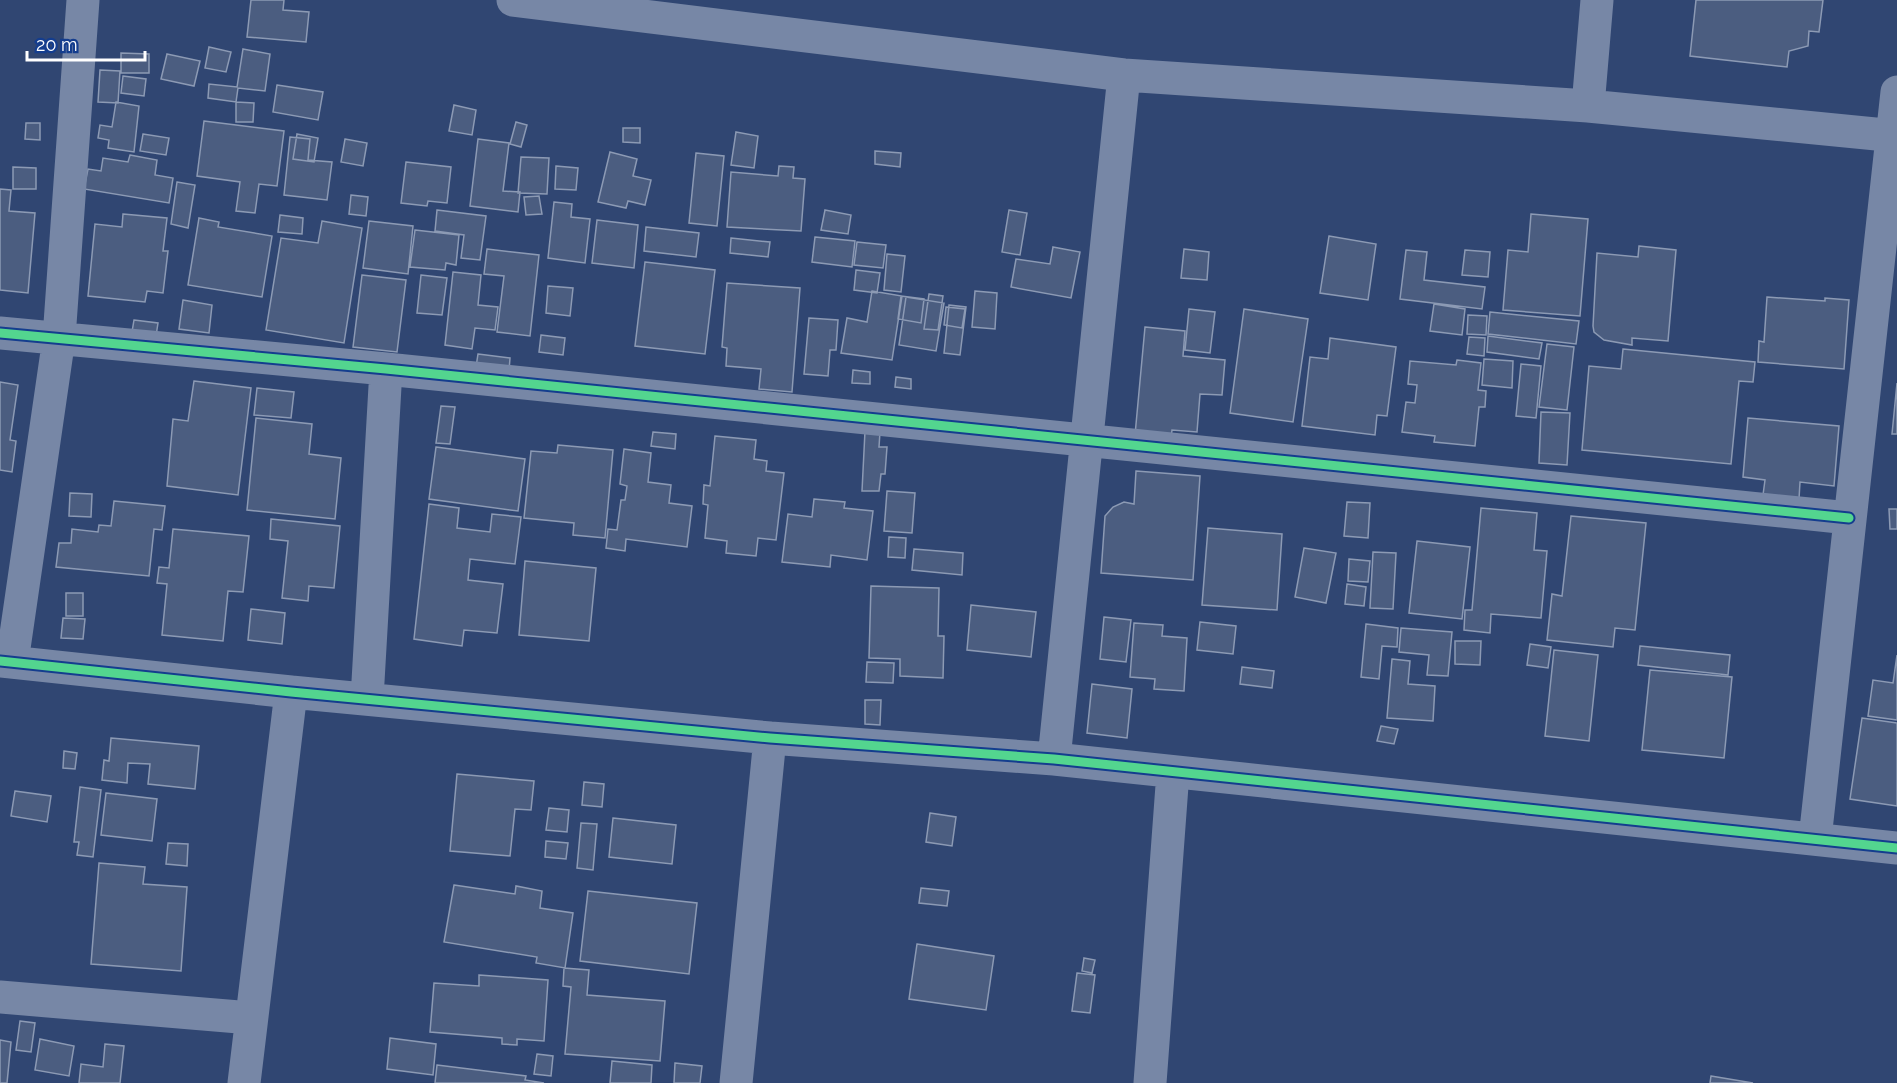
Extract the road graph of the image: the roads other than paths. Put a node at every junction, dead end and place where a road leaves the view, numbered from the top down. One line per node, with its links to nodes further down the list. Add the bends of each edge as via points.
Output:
1 (83, 0): 9 (street)
2 (513, 0): 4 (street)
3 (1597, 0): 6 (street)
4 (1124, 75): 6 (street); 11 (street)
5 (1897, 92): 7 (street)
6 (1588, 106): 7 (street)
7 (1895, 136): 12 (street)
8 (0, 333): 9 (street)
9 (59, 338): 10 (street); 13 (street)
10 (386, 369): 11 (street); 15 (street)
11 (1085, 441): 12 (street); 17 (street)
12 (1849, 518): 19 (street)
13 (6, 661): 14 (street)
14 (291, 692): 15 (street); 22 (street)
15 (367, 699): 16 (street)
16 (770, 738): 17 (street); 24 (street)
17 (1054, 759): 18 (street)
18 (1173, 772): 19 (street); 25 (street)
19 (1815, 839): 20 (street)
20 (1897, 848)
21 (0, 997): 22 (street)
22 (251, 1018): 23 (street)
23 (244, 1083)
24 (736, 1083)
25 (1150, 1083)

